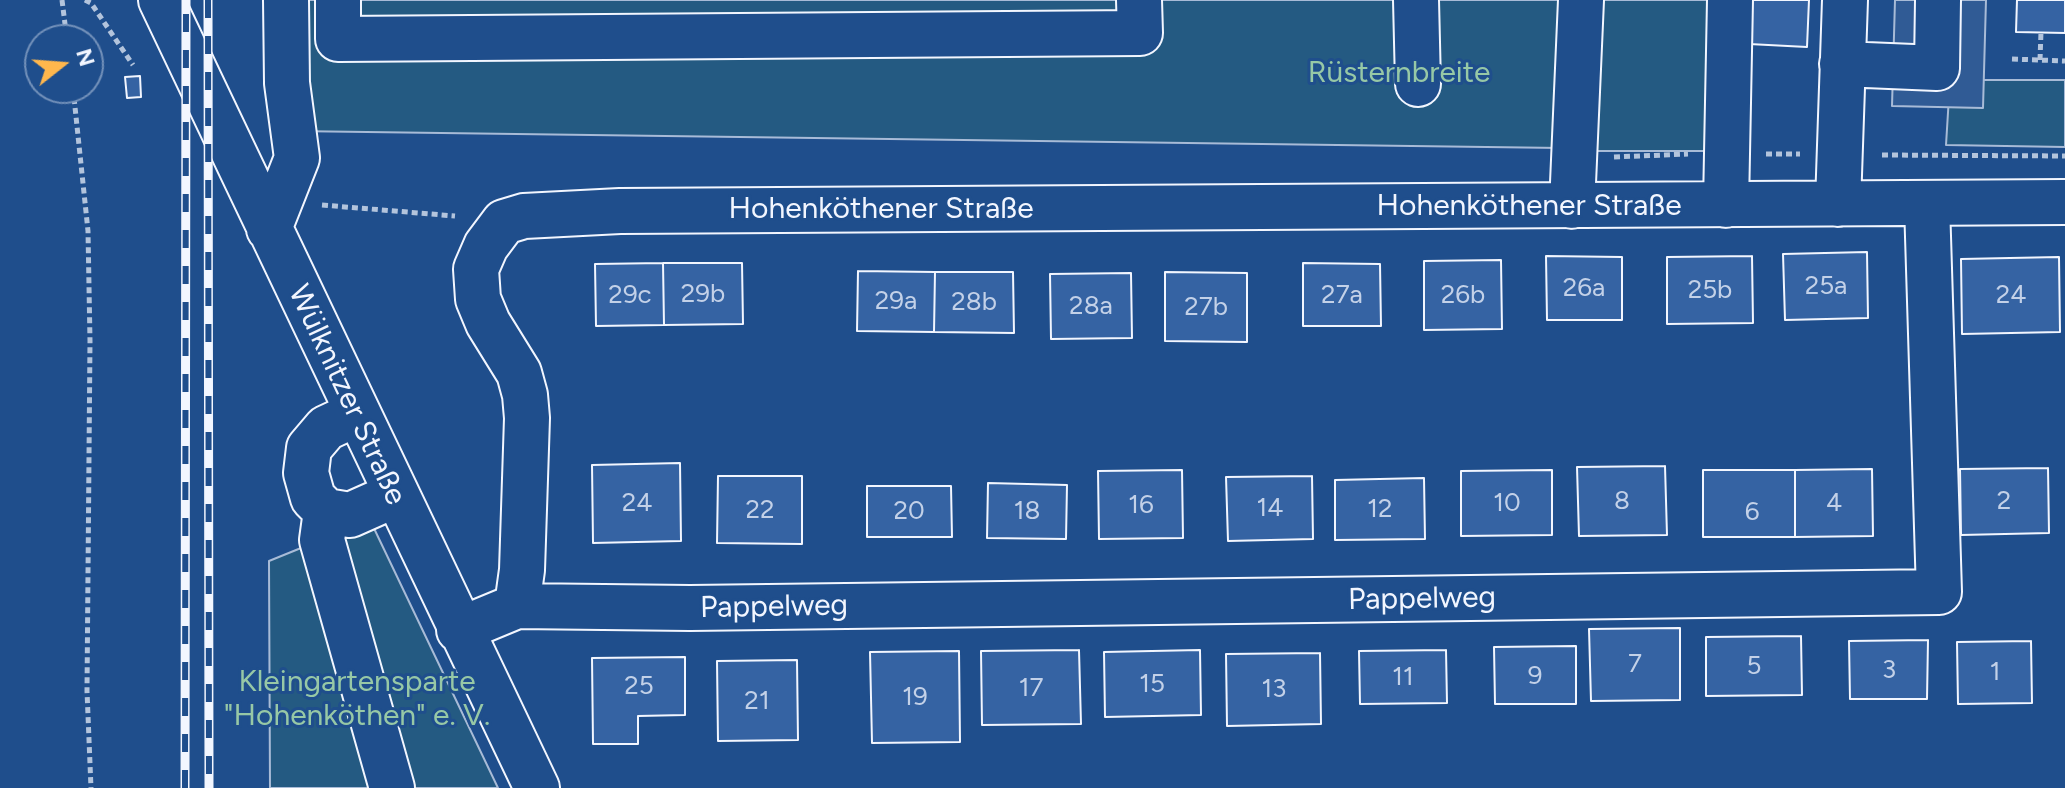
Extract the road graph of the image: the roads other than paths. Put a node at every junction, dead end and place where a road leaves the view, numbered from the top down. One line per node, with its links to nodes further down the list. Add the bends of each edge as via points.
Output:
1 (161, 0): 17 (street, Wülknitzer Straße)
2 (286, 0): 17 (street, via 287,83 297,158)
3 (338, 0): 4 (street, via 338,39 354,39 1140,33)
4 (1139, 0)
5 (1416, 0): 11 (street)
6 (1581, 0): 16 (street)
7 (1730, 0): 15 (street, Hohenköthener Straße)
8 (1845, 0): 10 (street)
9 (1938, 0): 10 (street, via 1937,68)
10 (1842, 64): 13 (street)
11 (1418, 84)
12 (2065, 202): 14 (street, Hohenköthener Straße)
13 (1838, 204): 14 (street, Hohenköthener Straße); 15 (street, Hohenköthener Straße)
14 (1927, 204): 21 (street, Pappelweg, via 1939,592)
15 (1726, 205): 16 (street, Hohenköthener Straße)
16 (1572, 206): 21 (street, Hohenköthener Straße, via 620,211 550,213 504,222 476,269 478,299 519,373 525,395)
17 (269, 229): 18 (street, Wülknitzer Straße)
18 (356, 414): 19 (street, Wülknitzer Straße); 20 (street, via 326,428 309,448 309,485)
19 (395, 495): 20 (street, via 350,515); 22 (street, Wülknitzer Straße)
20 (326, 511): 23 (street, via 322,540)
21 (517, 606): 22 (street)
22 (459, 630): 24 (street, Wülknitzer Straße)
23 (392, 788)
24 (537, 788)

